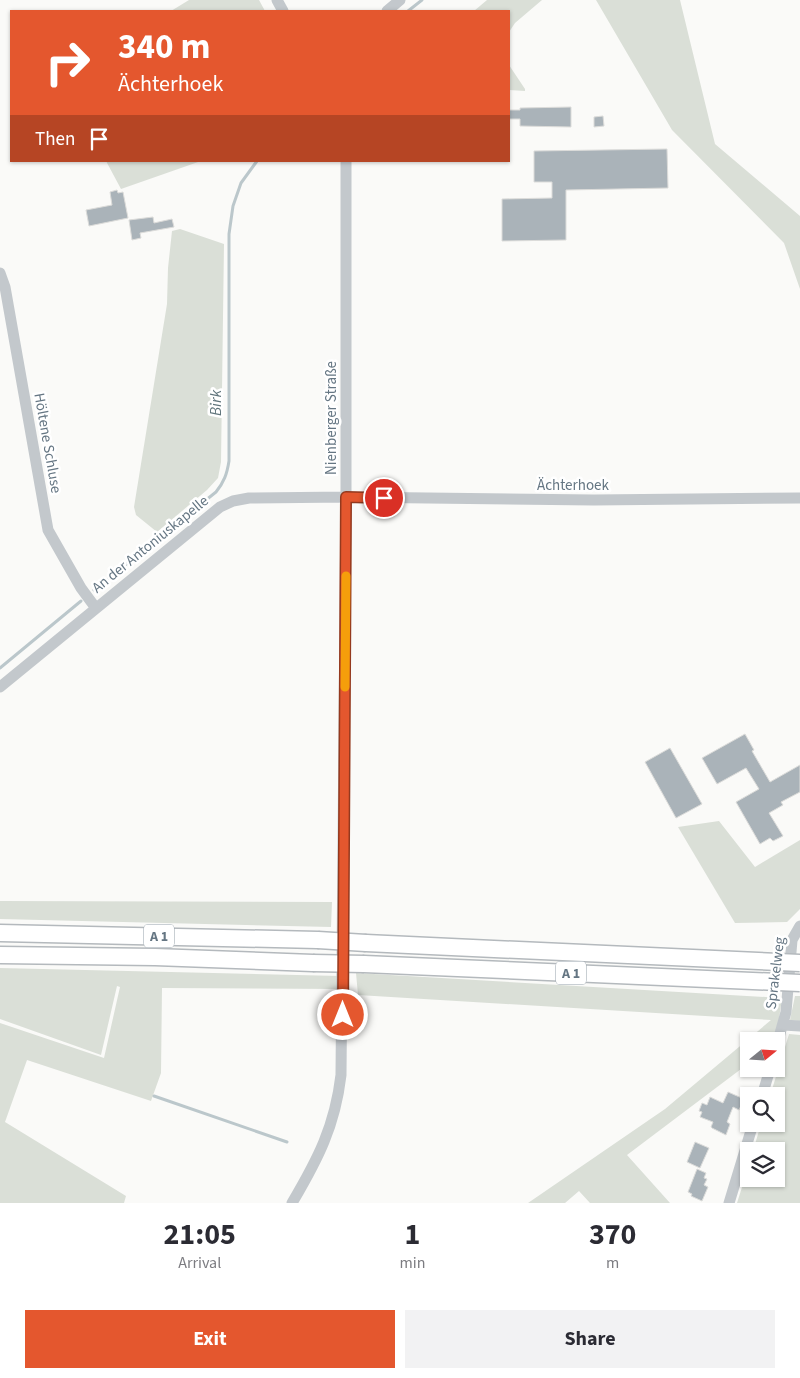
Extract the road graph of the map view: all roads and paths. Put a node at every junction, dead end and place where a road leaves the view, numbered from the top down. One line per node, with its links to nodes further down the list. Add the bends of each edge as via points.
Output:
1 (400, 0): 2 (street)
2 (388, 10)
3 (346, 162): 5 (street, Nienberger Straße)
4 (0, 273): 7 (street, Höltene Schluse, via 48,530)
5 (346, 497): 6 (street, Ächterhoek); 7 (street, An der Antoniuskapelle, via 233,501 220,507); 18 (street, Nienberger Straße, via 342,1074 324,1145)
6 (800, 498)
7 (94, 605): 8 (street, An der Antoniuskapelle)
8 (0, 687)
9 (800, 926): 14 (street, Sprakelweg, via 792,940)
10 (0, 933): 12 (highway, A 1, bridge, via 318,940)
11 (0, 955): 13 (highway, A 1, bridge, via 364,964)
12 (800, 963)
13 (800, 983)
14 (783, 1025): 15 (street, Sprakelweg); 16 (street, Sprakelweg)
15 (800, 1026)
16 (781, 1032)
17 (751, 1132): 19 (street)
18 (292, 1203)
19 (729, 1203)

